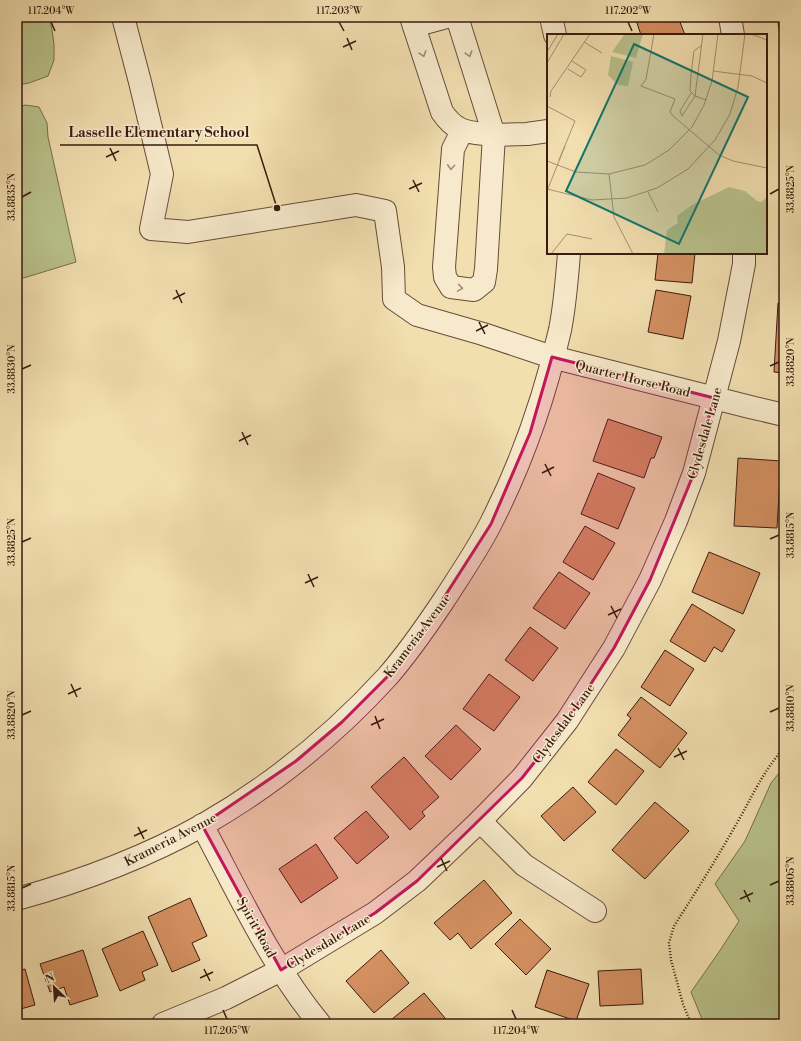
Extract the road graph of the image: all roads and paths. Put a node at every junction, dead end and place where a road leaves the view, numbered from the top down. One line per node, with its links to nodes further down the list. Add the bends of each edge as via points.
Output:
1 (123, 17): 14 (street, Quarter Horse Road, via 162,174 151,229 188,232 356,205 385,210 393,267 394,299 417,315)
2 (447, 17): 6 (street)
3 (457, 17): 11 (street, one-way to 11)
4 (551, 17): 7 (street)
5 (730, 17): 8 (street)
6 (413, 21): 9 (street, one-way to 9, via 442,112 448,121)
7 (555, 34)
8 (733, 34)
9 (462, 131): 11 (street); 11 (street, one-way to 11, via 453,149 444,267 445,277 451,287 474,290 484,282 486,269)
10 (547, 131): 11 (street)
11 (494, 135)
12 (569, 254): 14 (street, Krameria Avenue, via 560,329)
13 (744, 254): 15 (street, Clydesdale Lane, via 729,341)
14 (552, 357): 15 (street, Quarter Horse Road); 19 (street, Krameria Avenue, via 530,433 491,524 420,635 387,677 342,722 296,762 240,802)
15 (714, 398): 16 (street, Quarter Horse Road); 18 (street, Clydesdale Lane, via 694,472 676,521 650,580 614,648 567,721 522,778)
16 (784, 415)
17 (784, 748): 25 (path, via 760,779 738,822 674,926 669,943 671,960)
18 (480, 821): 21 (street, via 524,865); 22 (street, Clydesdale Lane, via 418,881 376,913)
19 (202, 825): 20 (street, Krameria Avenue, via 112,868); 22 (street, Spirit Road)
20 (17, 899)
21 (595, 911)
22 (281, 970): 23 (street, Clydesdale Lane, via 226,998); 24 (street, Spirit Road)
23 (163, 1024)
24 (320, 1024)
25 (690, 1024)

